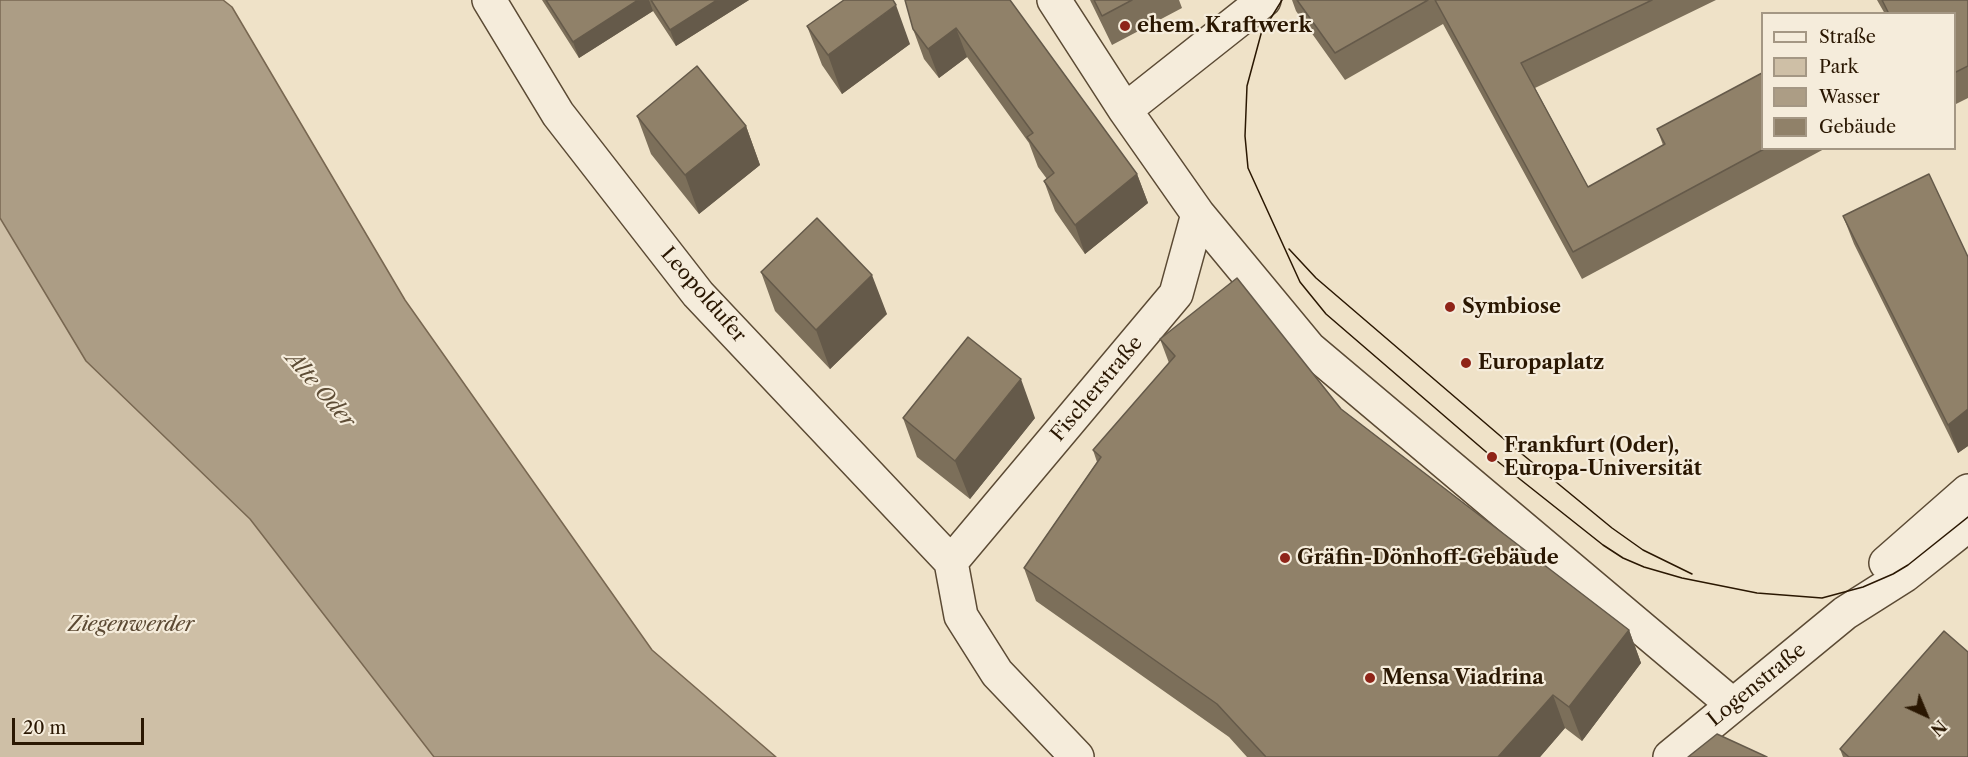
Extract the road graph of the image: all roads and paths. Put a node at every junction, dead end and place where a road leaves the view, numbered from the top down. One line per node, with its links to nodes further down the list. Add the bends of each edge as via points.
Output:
1 (489, 0): 8 (street, Leopoldufer, via 558,114 698,294)
2 (1054, 0): 4 (street)
3 (1264, 0): 4 (street)
4 (1125, 110): 5 (street)
5 (1198, 214): 8 (street, Fischerstraße, via 1176,294); 10 (street, via 1309,348)
6 (1968, 491): 9 (street, Logenstraße, via 1884,565)
7 (1968, 525): 9 (street, Logenstraße, via 1905,575)
8 (951, 562): 11 (street, via 961,616 998,673)
9 (1845, 613): 10 (street, Logenstraße)
10 (1733, 705): 12 (street, Logenstraße)
11 (1077, 757)
12 (1670, 757)

